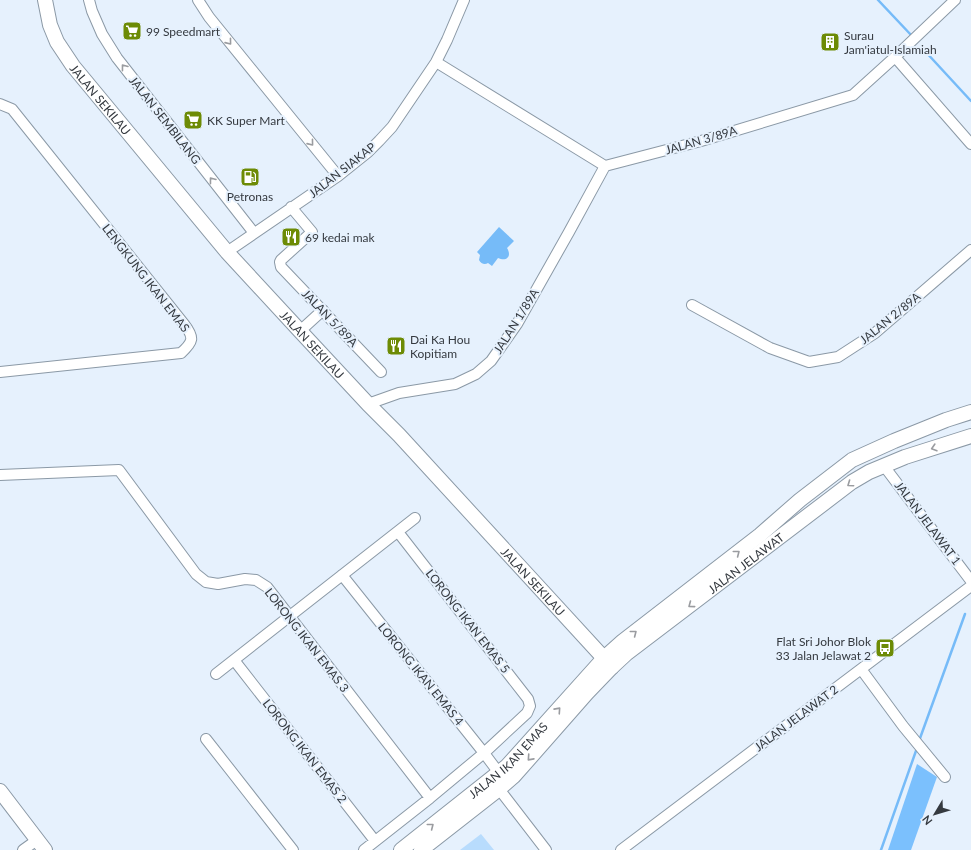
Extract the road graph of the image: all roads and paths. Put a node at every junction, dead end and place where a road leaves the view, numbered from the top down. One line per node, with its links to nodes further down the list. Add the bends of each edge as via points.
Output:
1 (45, 0): 15 (street, JALAN SEKILAU, via 50,25 57,42 73,66)
2 (89, 0): 13 (street, JALAN SEMBILANG, one-way to 2, via 117,58 102,34)
3 (198, 0): 11 (street, one-way to 11, via 209,18)
4 (464, 0): 7 (street, JALAN SIAKAP)
5 (955, 0): 6 (street, JALAN 3/89A)
6 (895, 57): 9 (street); 10 (street, JALAN 3/89A, via 853,94 701,141)
7 (436, 62): 10 (street); 11 (street, JALAN SIAKAP, via 392,127 368,152)
8 (0, 104): 19 (street, LENGKUNG IKAN EMAS, via 12,109 184,324 191,337 190,344 181,353)
9 (971, 144)
10 (605, 166): 21 (street, JALAN 1/89A, via 517,324 491,361 476,374 455,384 399,392)
11 (338, 176): 12 (street, JALAN SIAKAP)
12 (292, 207): 13 (street, JALAN SIAKAP); 17 (street, JALAN 5/89A, via 312,232 281,260 281,267)
13 (254, 233): 15 (street, JALAN SIAKAP)
14 (971, 250): 16 (street, JALAN 2/89A, via 875,333 838,357 808,362 770,348)
15 (228, 252): 18 (street, JALAN SEKILAU)
16 (692, 306)
17 (323, 310): 18 (street); 20 (street, JALAN 5/89A)
18 (300, 331): 21 (street, JALAN SEKILAU)
19 (0, 372)
20 (381, 372)
21 (368, 404): 35 (street, JALAN SEKILAU)
22 (971, 412): 24 (street, JALAN JELAWAT)
23 (971, 436): 26 (street, JALAN JELAWAT, one-way to 26)
24 (894, 440): 25 (street, JALAN JELAWAT); 26 (street, via 885,454)
25 (852, 460): 26 (street, via 881,461); 35 (street, JALAN JELAWAT, one-way to 25, via 623,641)
26 (884, 466): 31 (street, JALAN JELAWAT 1); 35 (street, JALAN JELAWAT, one-way to 35, via 852,482 626,654)
27 (0, 475): 33 (street, LORONG IKAN EMAS 3, via 119,470 196,574 206,582 218,584 245,579 256,580 267,587)
28 (415, 518): 29 (street)
29 (398, 532): 30 (street); 39 (street, LORONG IKAN EMAS 5, via 528,699 530,706 527,714)
30 (342, 575): 33 (street); 39 (street, LORONG IKAN EMAS 4)
31 (971, 581)
32 (971, 586): 36 (street, JALAN JELAWAT 2)
33 (290, 616): 34 (street); 44 (street, LORONG IKAN EMAS 3)
34 (234, 660): 37 (street); 45 (street, LORONG IKAN EMAS 2)
35 (608, 662): 40 (street, JALAN IKAN EMAS, one-way to 35); 42 (street, JALAN IKAN EMAS, one-way to 42, via 587,693 514,776)
36 (860, 669): 41 (street); 53 (street, JALAN JELAWAT 2)
37 (216, 674)
38 (206, 739): 48 (street)
39 (484, 752): 40 (street, LORONG IKAN EMAS 4); 44 (street)
40 (499, 773): 42 (street); 50 (street, JALAN IKAN EMAS, one-way to 40)
41 (945, 776)
42 (499, 789): 51 (street, JALAN IKAN EMAS); 52 (street)
43 (0, 792): 46 (street)
44 (430, 798): 45 (street)
45 (375, 841): 49 (street)
46 (41, 845): 47 (street)
47 (23, 850)
48 (293, 850)
49 (364, 850)
50 (401, 850)
51 (421, 850)
52 (546, 850)
53 (621, 850)

